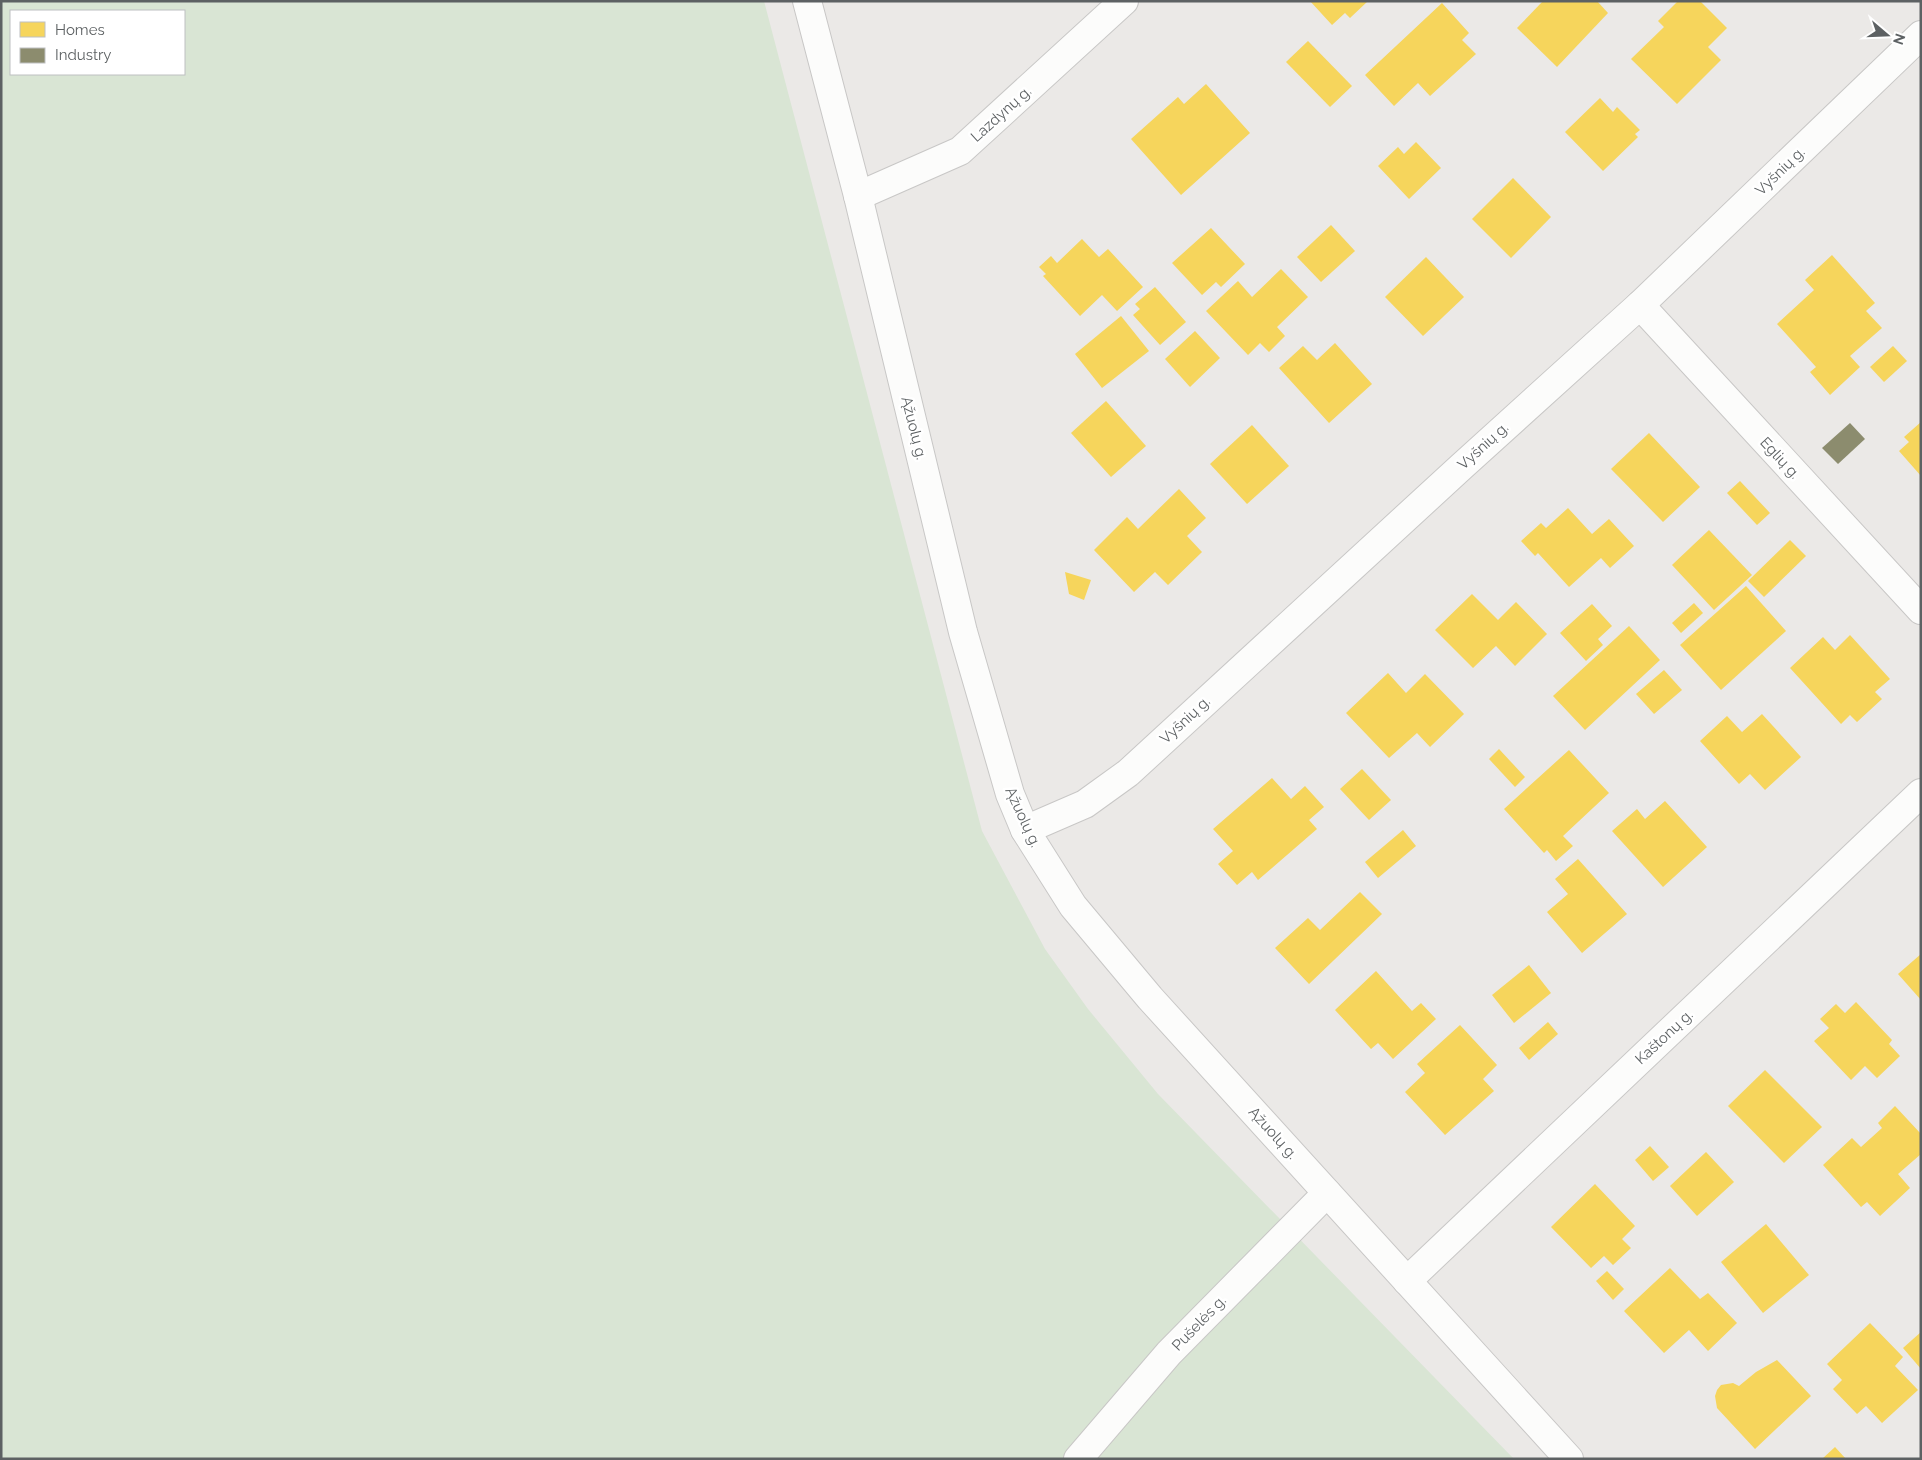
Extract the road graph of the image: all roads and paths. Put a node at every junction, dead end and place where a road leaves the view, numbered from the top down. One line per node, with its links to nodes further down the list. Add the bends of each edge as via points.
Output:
1 (807, 1): 4 (street, Ąžuolų g.)
2 (1124, 1): 4 (street, Lazdynų g., via 960,152)
3 (1921, 35): 5 (street, Vyšnių g.)
4 (858, 196): 8 (street, Ąžuolų g., via 963,632 1007,784)
5 (1640, 305): 6 (street, Eglių g.); 8 (street, Vyšnių g., via 1128,773 1084,804)
6 (1921, 610)
7 (1921, 793): 10 (street, Kaštonų g.)
8 (1025, 830): 9 (street, Ąžuolų g., via 1073,906 1150,998)
9 (1327, 1193): 10 (street, Ąžuolų g.); 11 (street, Pušelės g., via 1170,1353)
10 (1407, 1281): 12 (street, Ąžuolų g.)
11 (1078, 1459)
12 (1569, 1459)

